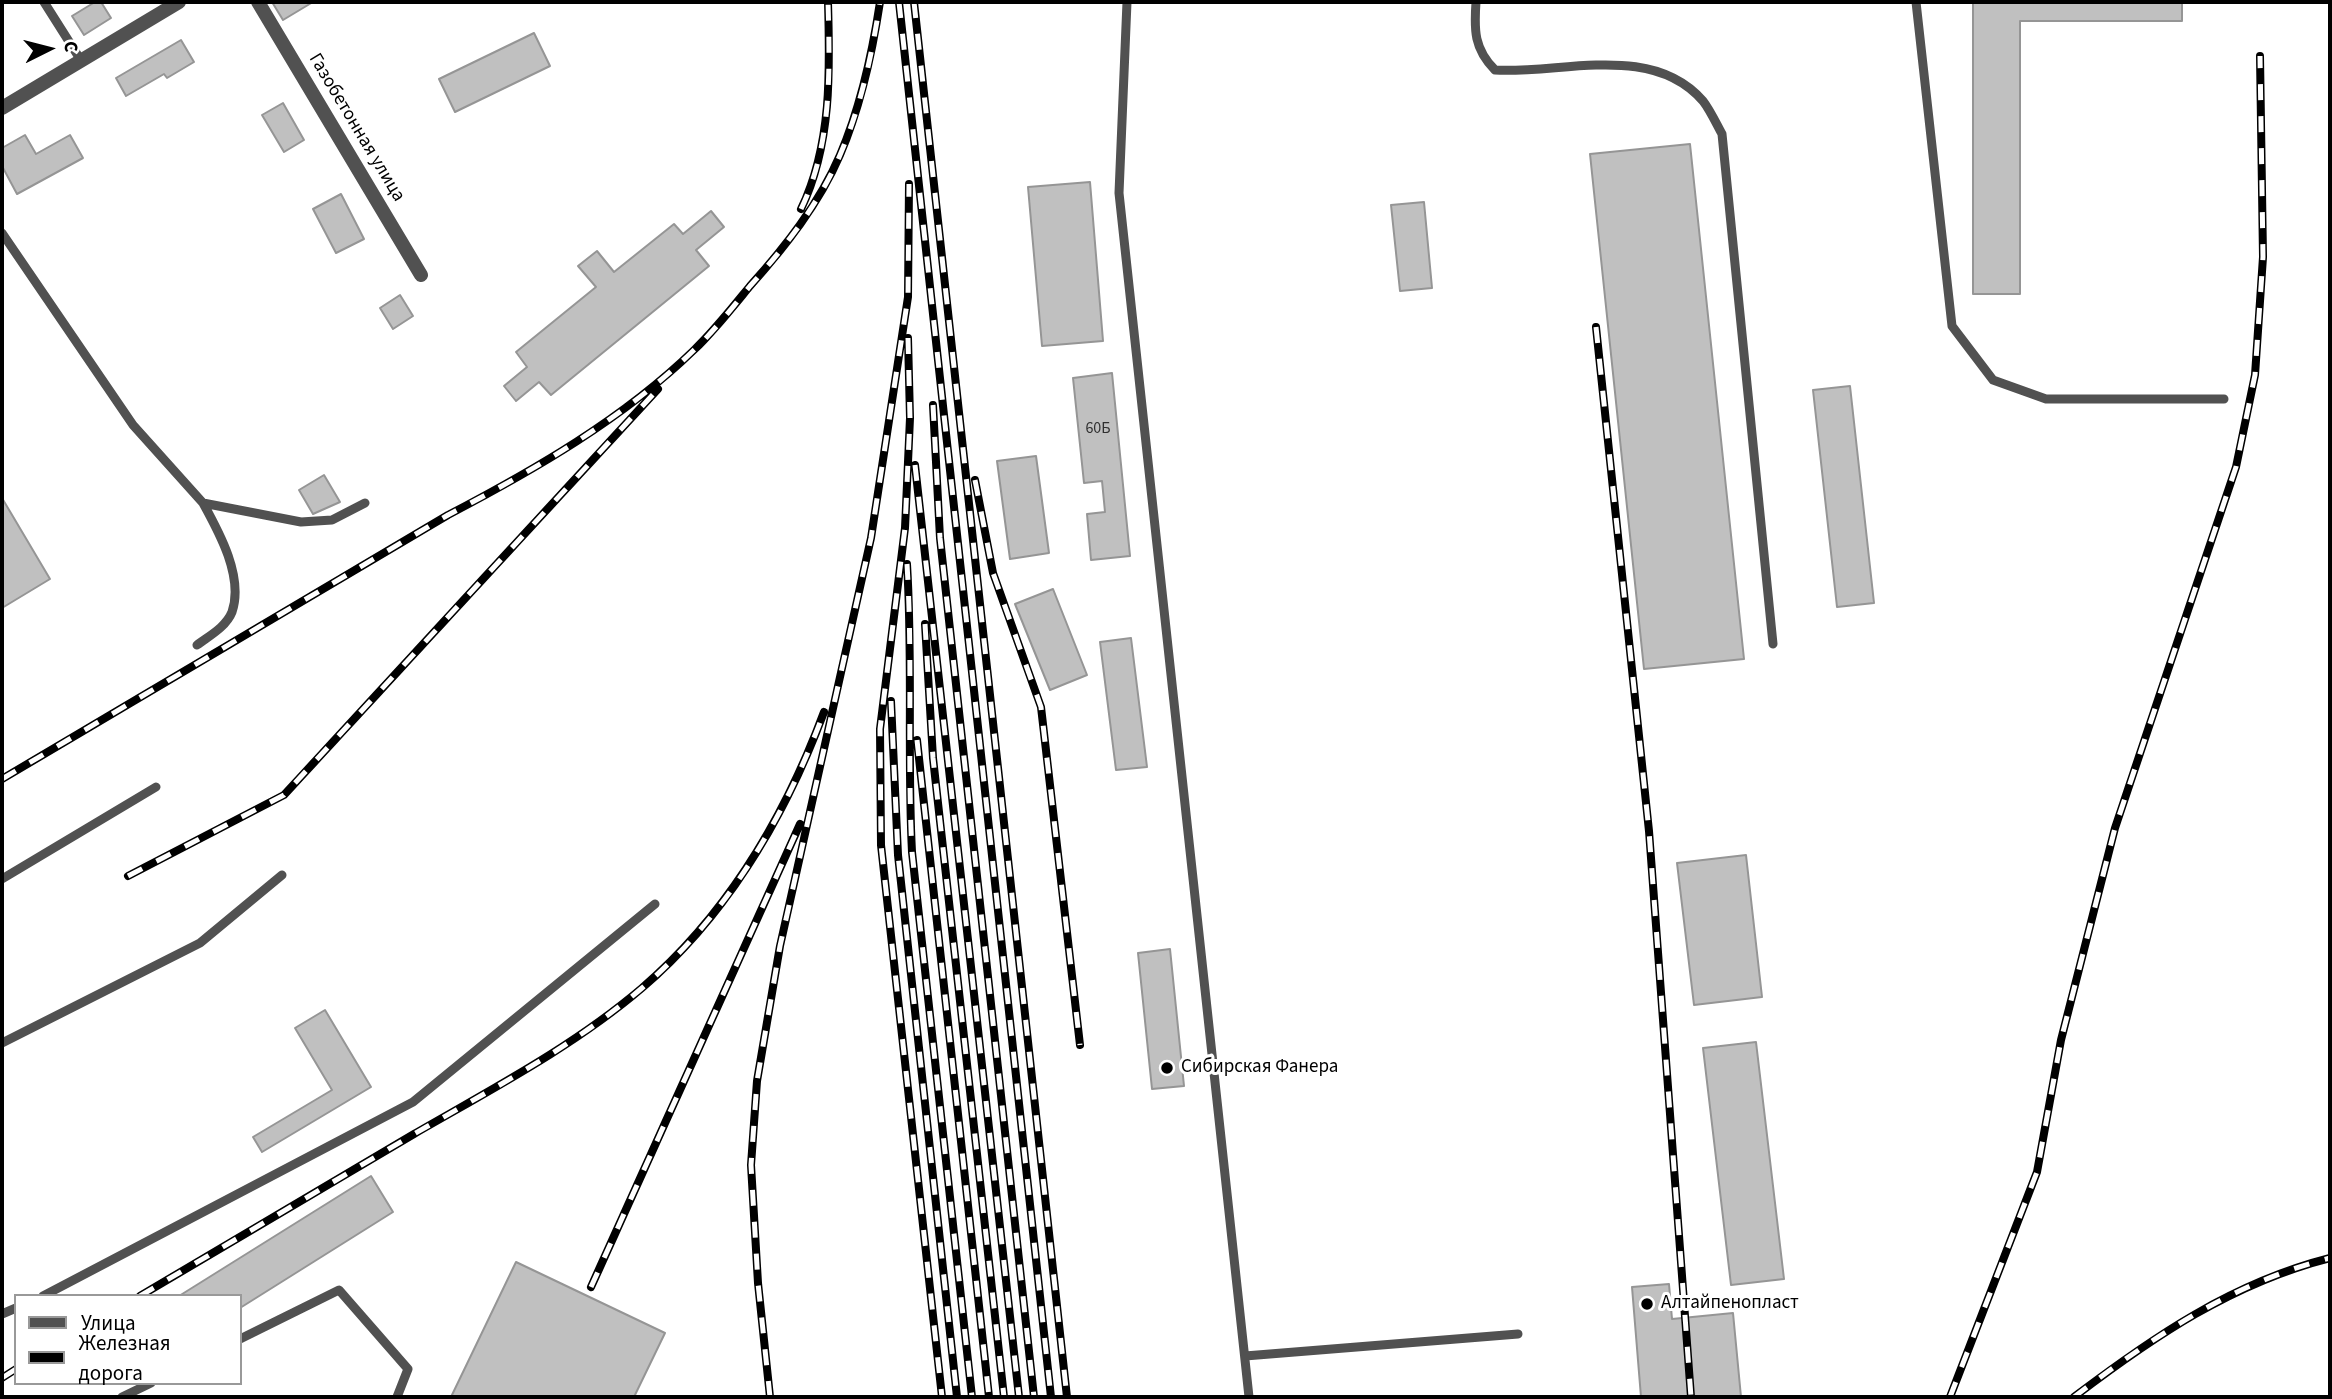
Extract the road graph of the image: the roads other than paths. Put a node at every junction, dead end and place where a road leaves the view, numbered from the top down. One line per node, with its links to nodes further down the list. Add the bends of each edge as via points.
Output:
1 (44, 2): 7 (lane)
2 (179, 2): 7 (street)
3 (258, 2): 10 (street, Газобетонная улица)
4 (1127, 2): 24 (lane, via 1119,193)
5 (1475, 2): 14 (lane, via 1474,33 1481,55 1495,70 1628,65 1668,74 1702,101 1722,134)
6 (1916, 2): 11 (lane, via 1952,326 1993,380 2046,399)
7 (82, 62): 8 (street)
8 (2, 108)
9 (2, 233): 12 (lane, via 133,425)
10 (421, 275)
11 (2224, 399)
12 (203, 503): 13 (lane, via 301,522 332,520); 15 (lane, via 229,559 235,589 232,612)
13 (365, 503)
14 (1773, 644)
15 (197, 645)
16 (156, 787): 18 (lane)
17 (282, 876): 20 (lane, via 200,943)
18 (2, 879)
19 (655, 904): 21 (lane, via 413,1102)
20 (2, 1043)
21 (47, 1294)
22 (1518, 1334): 24 (lane)
23 (242, 1338): 27 (lane, via 339,1290 408,1369)
24 (1245, 1356): 28 (lane)
25 (146, 1385): 26 (lane)
26 (122, 1397)
27 (397, 1397)
28 (1249, 1397)

